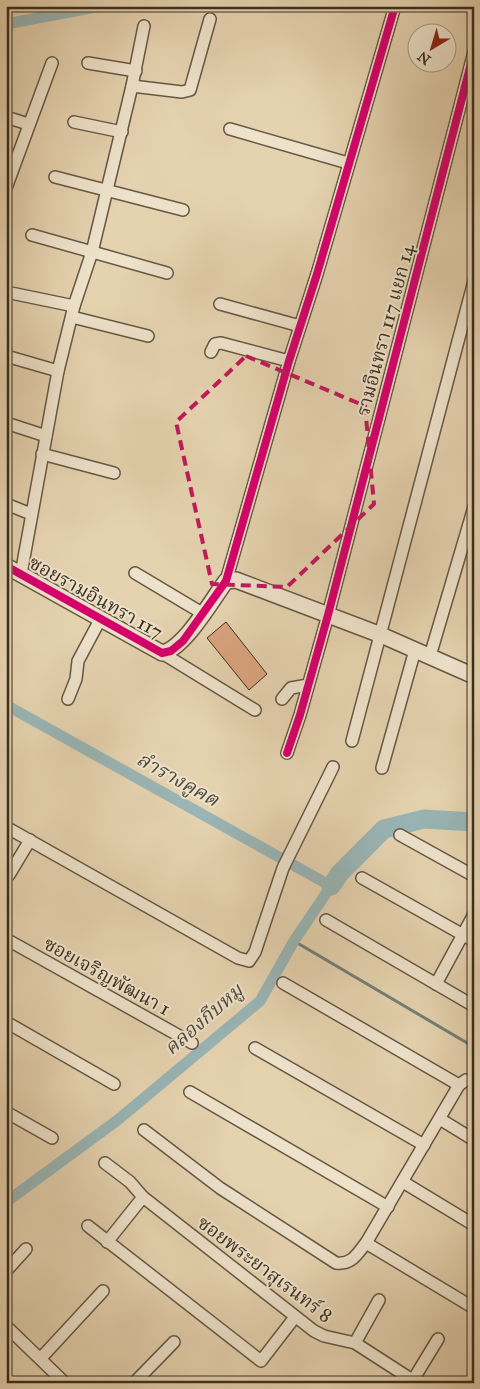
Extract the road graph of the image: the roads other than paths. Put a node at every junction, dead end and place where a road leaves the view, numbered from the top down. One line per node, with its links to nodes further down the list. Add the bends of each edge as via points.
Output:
1 (395, 6): 14 (street)
2 (210, 19): 8 (street, via 190,90 182,92)
3 (144, 26): 7 (street)
4 (474, 52): 44 (street, รามอินทรา 117 แยก 14)
5 (88, 62): 7 (street)
6 (52, 63): 11 (street)
7 (136, 72): 8 (street)
8 (132, 86): 13 (street)
9 (6, 117): 11 (street)
10 (74, 122): 13 (street)
11 (28, 124): 16 (street)
12 (230, 129): 14 (street)
13 (122, 132): 17 (street)
14 (348, 163): 26 (street)
15 (55, 178): 17 (street)
16 (6, 188)
17 (108, 191): 18 (street); 20 (street)
18 (183, 210)
19 (32, 235): 20 (street)
20 (92, 252): 21 (street); 25 (street)
21 (167, 273)
22 (474, 281): 46 (street)
23 (11, 293): 25 (street)
24 (220, 304): 26 (street)
25 (73, 311): 27 (street); 31 (street)
26 (300, 326): 30 (street)
27 (148, 336)
28 (211, 352): 30 (street, via 215,344 220,343)
29 (6, 356): 31 (street)
30 (288, 362): 42 (street)
31 (58, 371): 33 (street)
32 (6, 423): 33 (street)
33 (46, 436): 34 (street)
34 (42, 454): 35 (street); 38 (street)
35 (114, 473)
36 (6, 504): 38 (street)
37 (474, 507): 49 (street)
38 (31, 514): 41 (street)
39 (6, 566): 41 (street, ซอยรามอินทรา 117)
40 (135, 573): 43 (street)
41 (21, 574): 45 (street, ซอยรามอินทรา 117)
42 (226, 581): 43 (street, ซอยรามอินทรา 117); 44 (street, via 236,580)
43 (202, 613): 48 (street, ซอยรามอินทรา 117, via 176,648)
44 (328, 615): 46 (street); 51 (street, รามอินทรา 117 แยก 14)
45 (101, 618): 48 (street, ซอยรามอินทรา 117); 52 (street, via 78,661 76,679)
46 (381, 635): 47 (street); 55 (street)
47 (415, 650): 49 (street); 58 (street)
48 (162, 653): 54 (street)
49 (430, 656): 50 (street)
50 (474, 676)
51 (308, 685): 53 (street, via 291,688); 56 (street, รามอินทรา 117 แยก 14)
52 (68, 699)
53 (282, 699)
54 (255, 710)
55 (352, 741)
56 (287, 753)
57 (333, 767): 61 (street, via 289,854 249,961)
58 (382, 768)
59 (6, 827): 61 (street)
60 (400, 835): 63 (street)
61 (30, 840): 62 (street)
62 (9, 875)
63 (474, 876)
64 (362, 878): 67 (street)
65 (474, 914): 67 (street)
66 (326, 920): 71 (street)
67 (463, 935): 69 (street); 71 (street)
68 (6, 939): 74 (street, ซอยเจริญพัฒนา 1)
69 (474, 941)
70 (283, 983): 78 (street)
71 (436, 984): 72 (street)
72 (474, 1006)
73 (6, 1022): 77 (street)
74 (192, 1043)
75 (255, 1048): 85 (street)
76 (474, 1080): 78 (street, via 466,1080)
77 (114, 1084)
78 (459, 1085): 81 (street)
79 (190, 1092): 89 (street)
80 (6, 1112): 83 (street)
81 (440, 1119): 84 (street); 85 (street)
82 (144, 1130): 93 (street, via 220,1188 336,1263 351,1261)
83 (52, 1138)
84 (474, 1140)
85 (424, 1145): 87 (street)
86 (105, 1163): 88 (street, ซอยพระยาสุเรนทร์ 8, via 130,1182)
87 (403, 1182): 89 (street); 90 (street)
88 (143, 1197): 92 (street); 99 (street, ซอยพระยาสุเรนทร์ 8)
89 (388, 1207): 93 (street)
90 (474, 1225)
91 (88, 1226): 92 (street)
92 (107, 1242): 99 (street, via 261,1361)
93 (366, 1243): 98 (street)
94 (26, 1249): 95 (street)
95 (6, 1271)
96 (103, 1291): 104 (street)
97 (380, 1300): 103 (street)
98 (474, 1308)
99 (295, 1316): 103 (street, ซอยพระยาสุเรนทร์ 8, via 324,1336)
100 (6, 1326): 104 (street)
101 (438, 1340): 105 (street)
102 (174, 1342): 107 (street)
103 (355, 1343): 105 (street, ซอยพระยาสุเรนทร์ 8)
104 (41, 1358): 106 (street)
105 (415, 1381)
106 (65, 1383)
107 (134, 1383)

